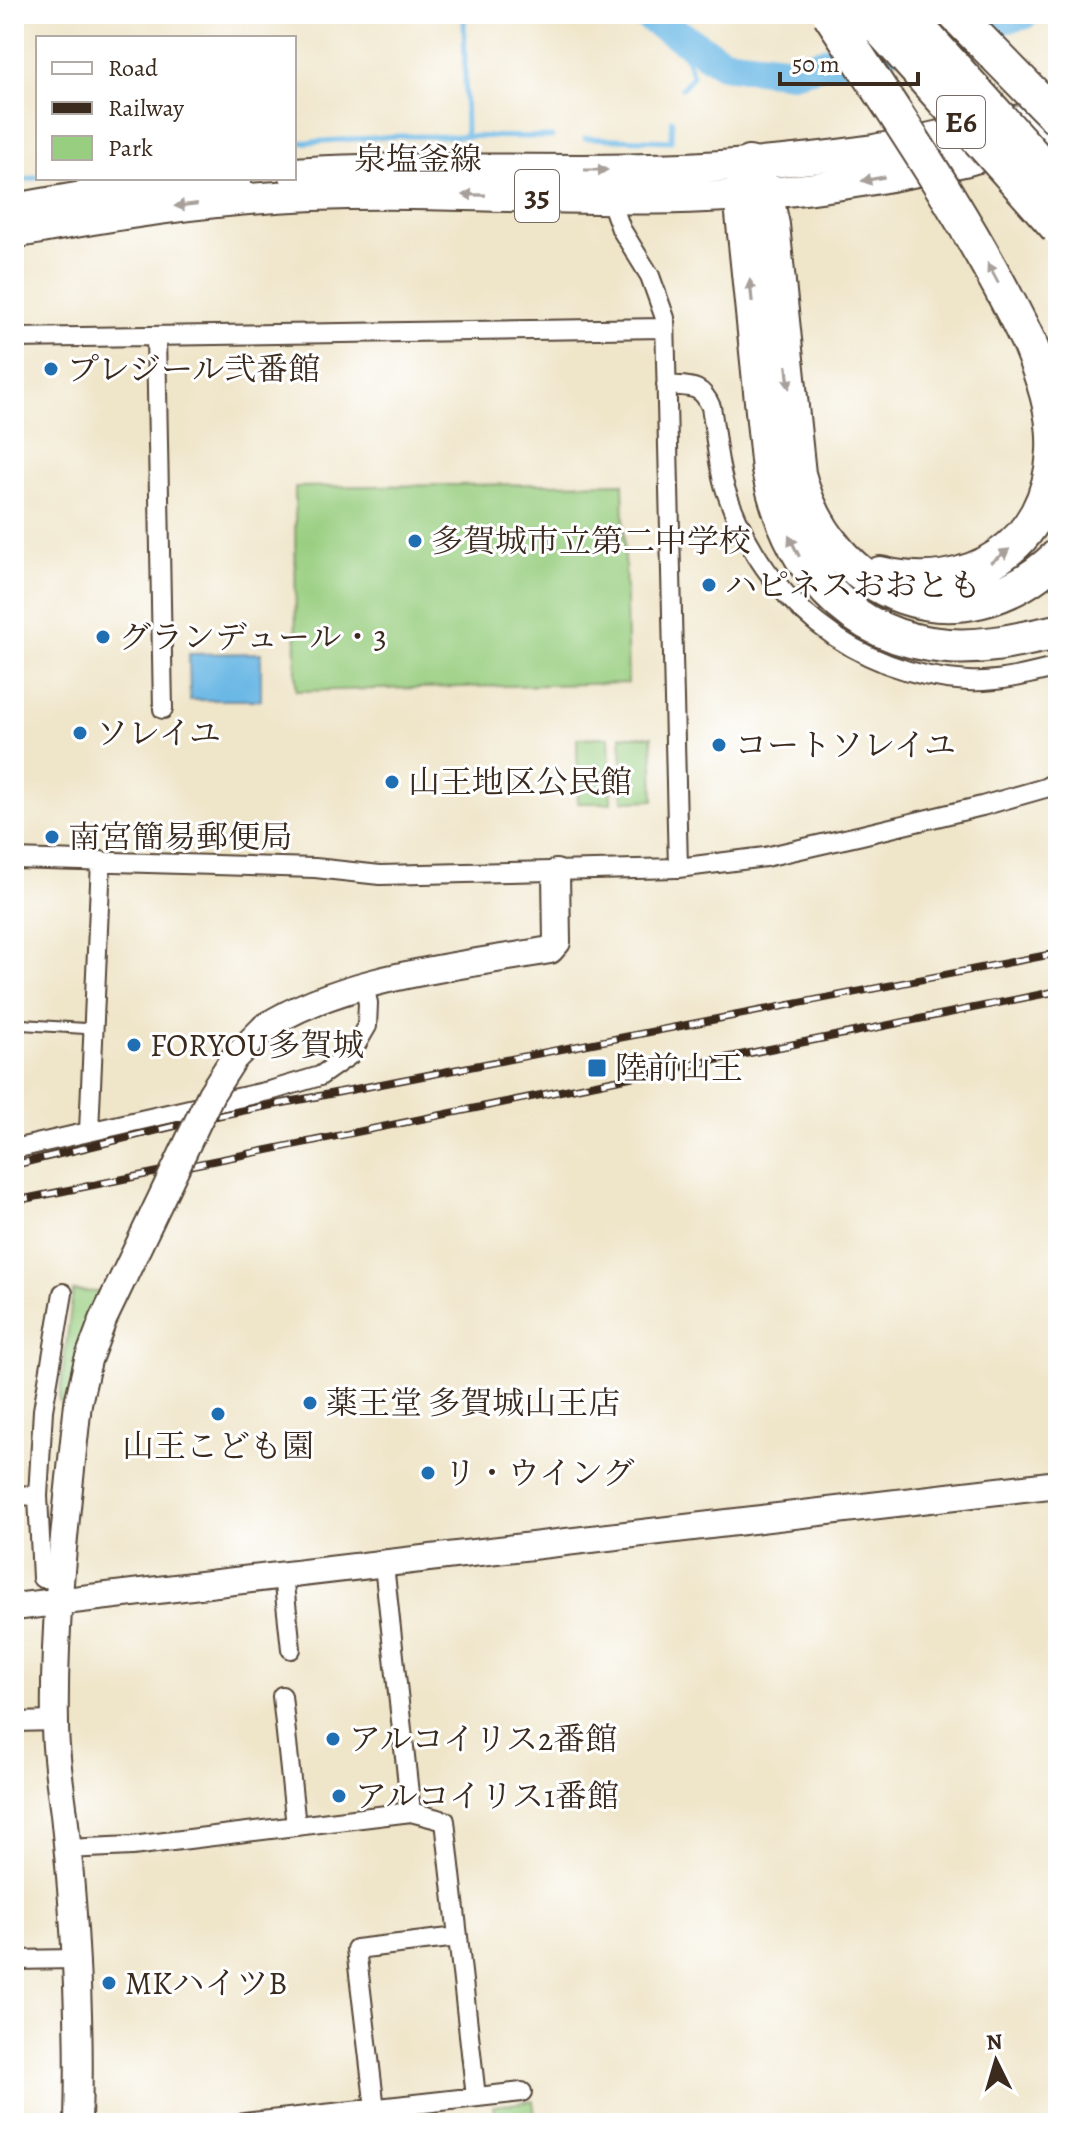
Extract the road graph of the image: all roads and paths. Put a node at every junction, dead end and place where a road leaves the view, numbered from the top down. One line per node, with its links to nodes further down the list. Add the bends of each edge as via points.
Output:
1 (830, 14): 20 (highway, one-way to 1, bridge, via 898,577 935,579 956,577 994,561 1025,533 1046,495 1054,449 1048,399 1029,343 989,264)
2 (867, 14): 13 (highway, E6, bridge)
3 (906, 14): 9 (highway, E6, bridge)
4 (955, 14): 5 (highway, bridge)
5 (1058, 118): 10 (main road, 泉塩釜線 / 35, via 1025,118 873,150)
6 (1058, 139): 10 (main road, 泉塩釜線 / 35, one-way to 10, via 872,180)
7 (296, 173): 10 (main road, 泉塩釜線 / 35, one-way to 10, via 638,170)
8 (219, 180): 12 (main road)
9 (1058, 183)
10 (752, 184): 11 (main road, 泉塩釜線 / 35); 20 (highway, one-way to 20, via 772,225 798,474 814,520); 22 (highway, one-way to 10, via 812,576 775,499)
11 (610, 198): 14 (main road, 泉塩釜線 / 35, one-way to 14, via 300,196 128,212); 15 (street, via 621,229 650,276)
12 (14, 209)
13 (1058, 228)
14 (14, 233)
15 (665, 328): 16 (street); 18 (street)
16 (156, 336): 17 (street); 25 (street)
17 (14, 338)
18 (666, 385): 24 (street, via 698,388 706,395 725,489 750,547 818,626 850,648 928,677 972,682); 29 (street)
19 (1058, 556): 20 (highway, via 1023,584 999,595 948,604 902,597)
20 (846, 561)
21 (1058, 616): 22 (highway, via 958,638 911,635)
22 (866, 620): 23 (highway, via 908,640 950,647)
23 (1058, 632)
24 (1058, 667)
25 (163, 709)
26 (1058, 781): 29 (street, via 982,806 848,838 765,857)
27 (14, 859): 28 (street)
28 (101, 861): 30 (street, via 380,875); 33 (street)
29 (678, 868): 30 (street)
30 (556, 873): 31 (street, via 557,942 550,950)
31 (364, 986): 34 (street, via 367,1026 350,1055 320,1076); 42 (street, bridge, via 313,1000 265,1027 234,1058 211,1094 88,1360 78,1403)
32 (14, 1024): 33 (lane)
33 (93, 1029): 34 (street)
34 (89, 1131): 35 (street)
35 (14, 1149)
36 (63, 1293): 39 (street, via 43,1410)
37 (1058, 1484): 40 (street)
38 (14, 1495): 39 (street)
39 (38, 1496): 42 (street, via 42,1578)
40 (384, 1565): 41 (street); 48 (street)
41 (283, 1576): 42 (street); 44 (street)
42 (58, 1591): 43 (street); 46 (street)
43 (14, 1607)
44 (291, 1649)
45 (282, 1696): 49 (street)
46 (55, 1721): 47 (street); 50 (street)
47 (14, 1722)
48 (411, 1812): 49 (street); 51 (street, via 445,1821)
49 (296, 1826): 50 (street)
50 (66, 1849): 52 (street)
51 (458, 1937): 55 (street); 57 (street, via 356,1949)
52 (74, 1959): 53 (street); 58 (street)
53 (14, 1960)
54 (522, 2092): 55 (street)
55 (476, 2097): 56 (street)
56 (425, 2103): 57 (street); 60 (street)
57 (375, 2109): 59 (street)
58 (78, 2123)
59 (244, 2123)
60 (427, 2123)

